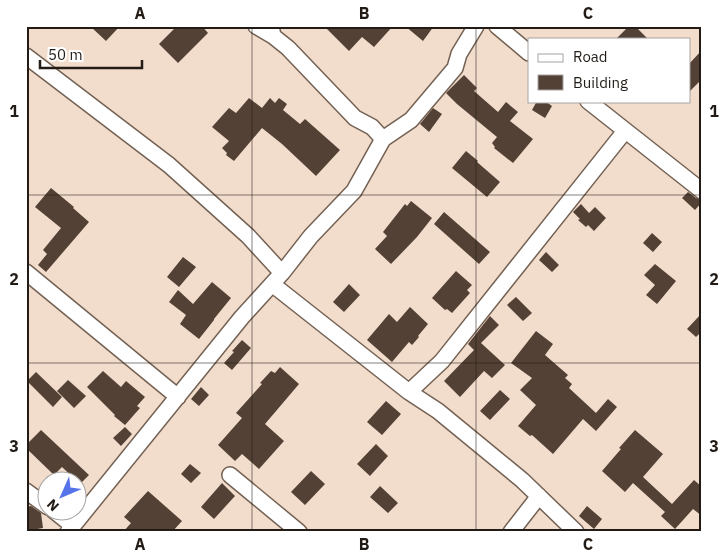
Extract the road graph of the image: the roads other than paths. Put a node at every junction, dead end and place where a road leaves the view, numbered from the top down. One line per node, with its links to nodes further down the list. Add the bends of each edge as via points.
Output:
1 (256, 26): 4 (street)
2 (476, 26): 9 (street, via 459,54 455,68 411,120)
3 (497, 26): 5 (street)
4 (272, 31): 9 (street, via 355,118 372,127)
5 (528, 53)
6 (26, 56): 12 (street, via 169,165 248,236)
7 (589, 102): 8 (street)
8 (625, 131): 10 (street); 13 (street, via 442,361)
9 (383, 139): 12 (street, via 354,191)
10 (702, 191)
11 (26, 272): 14 (street)
12 (277, 278): 13 (street); 14 (street)
13 (409, 392): 17 (street, via 438,410)
14 (178, 397): 19 (street)
15 (230, 475): 20 (street)
16 (26, 491): 18 (street)
17 (539, 496): 21 (street); 22 (street)
18 (38, 500)
19 (71, 529)
20 (297, 531)
21 (511, 532)
22 (576, 532)

